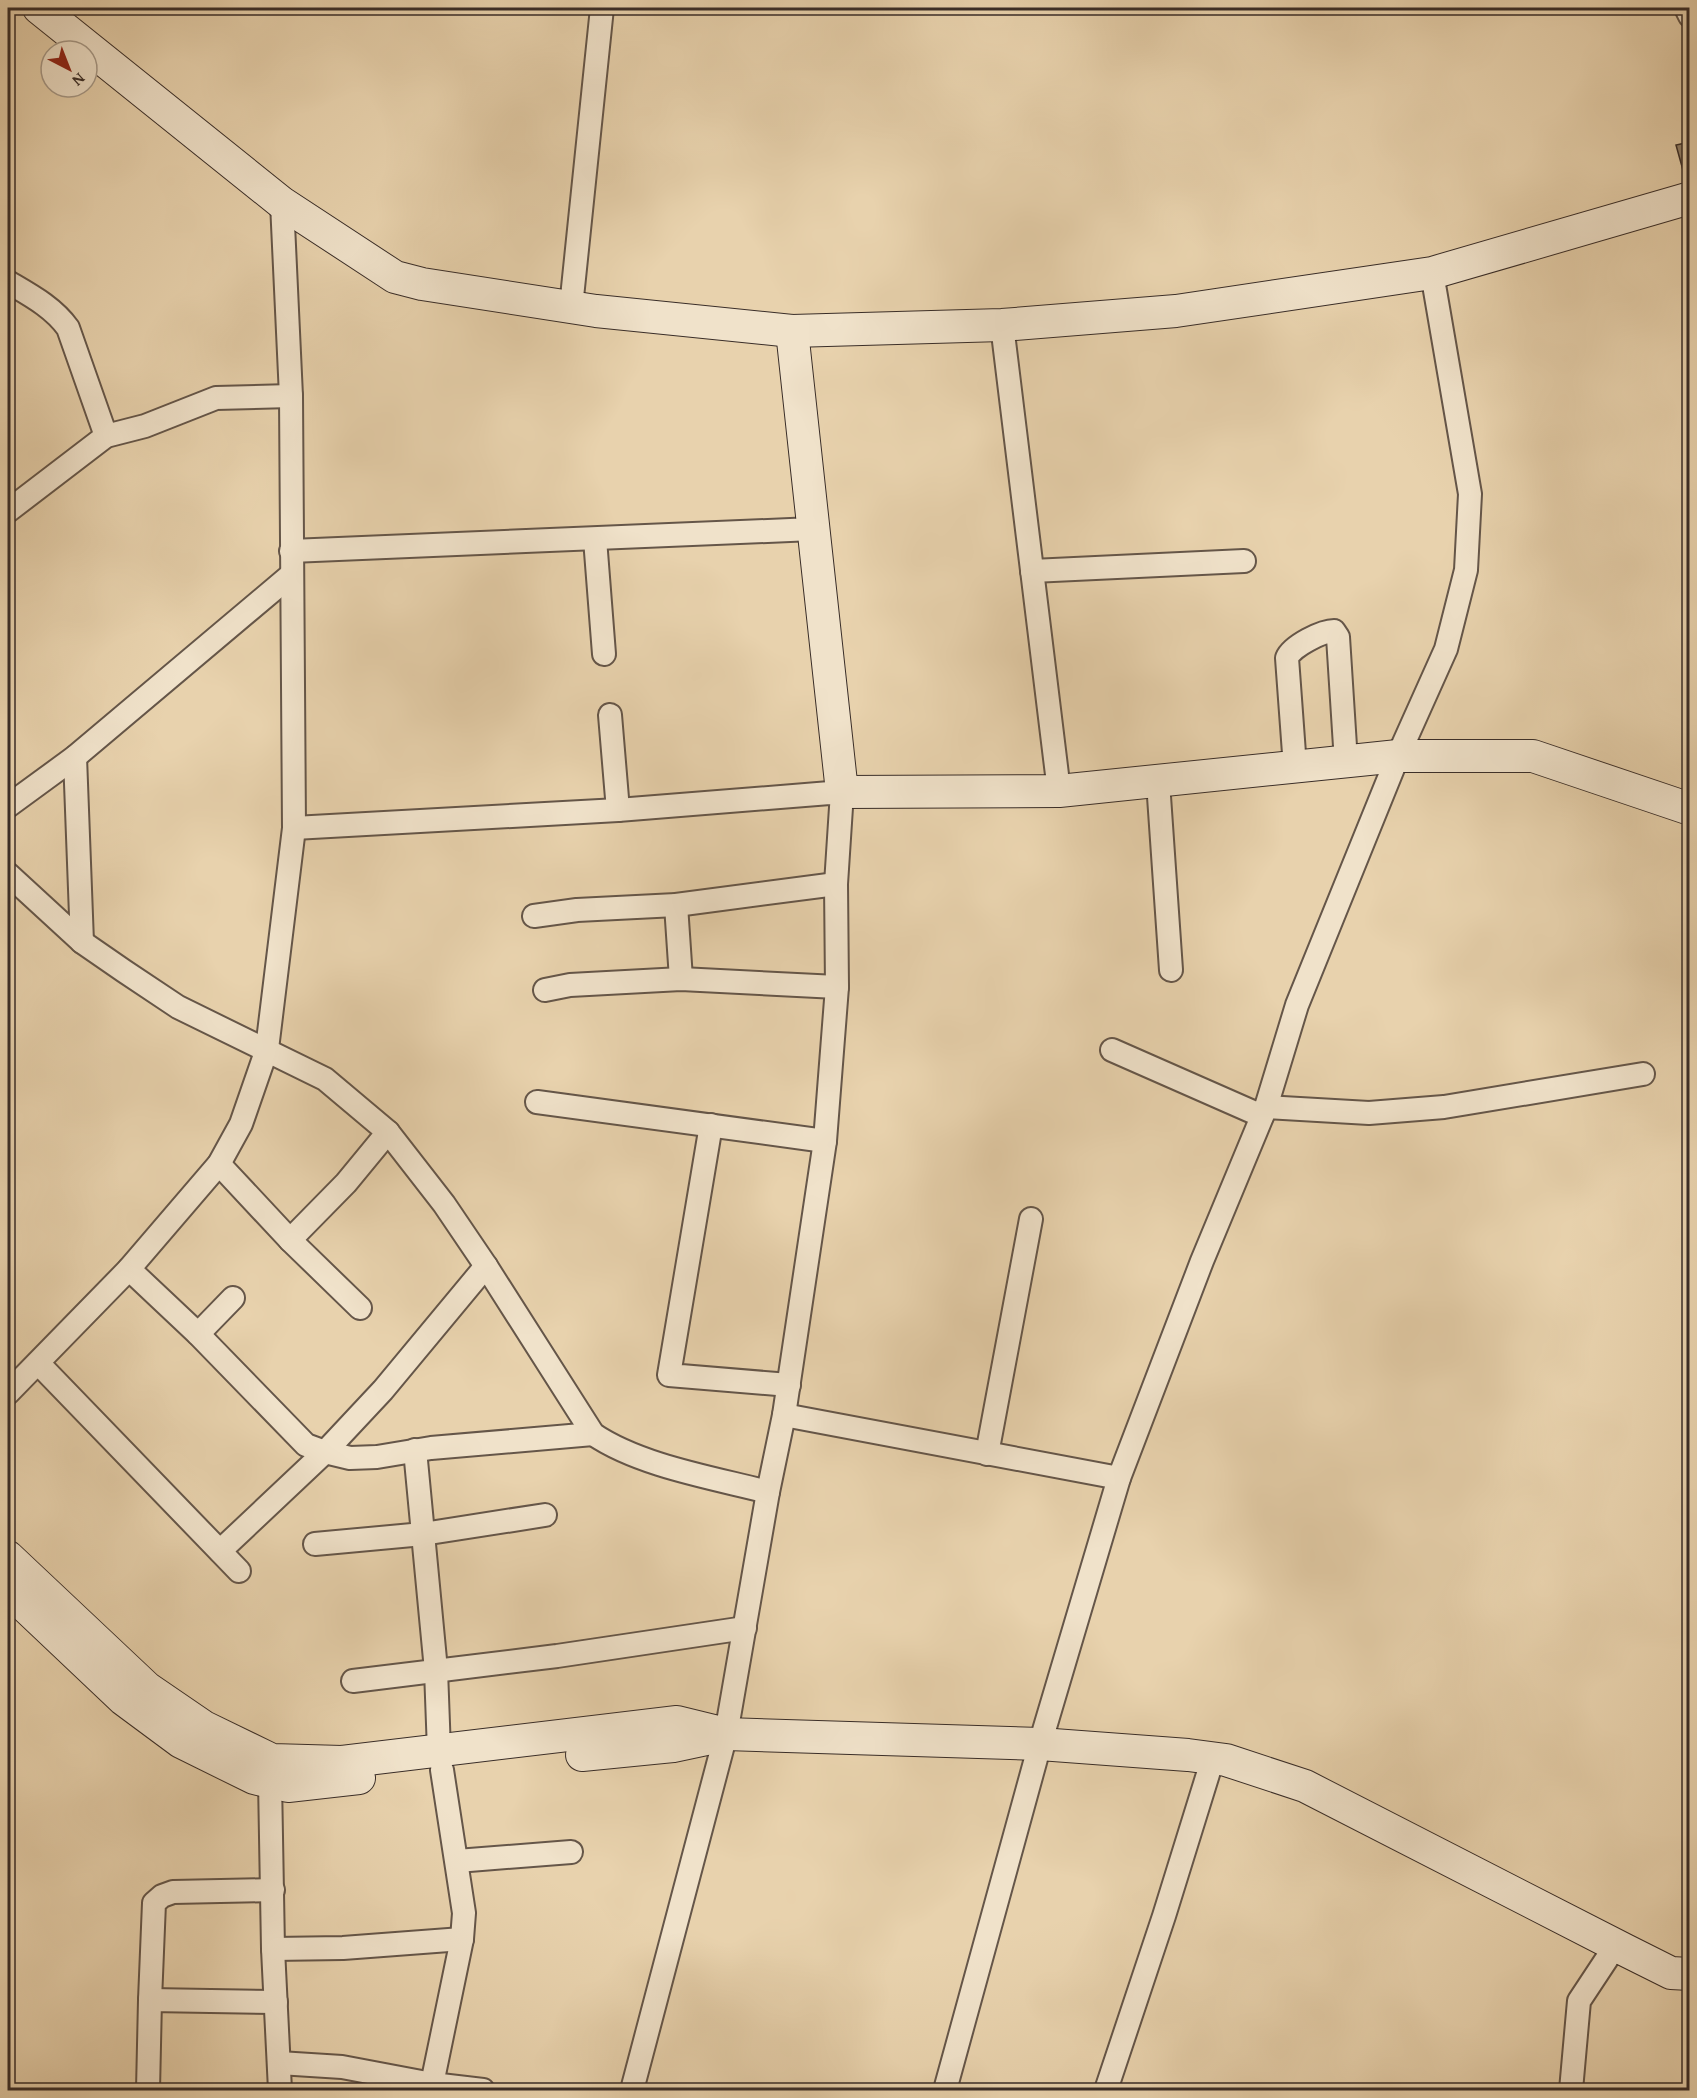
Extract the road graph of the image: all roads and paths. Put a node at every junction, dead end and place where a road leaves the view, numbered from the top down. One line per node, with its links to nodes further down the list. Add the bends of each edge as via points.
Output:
1 (39, 8): 6 (street)
2 (602, 8): 9 (street)
3 (1686, 8): 4 (street)
4 (1689, 16)
5 (1689, 198): 7 (street)
6 (282, 203): 9 (street, via 395,277); 12 (street)
7 (1432, 273): 10 (street, via 1176,310); 23 (street, via 1470,494 1466,570 1446,649)
8 (8, 282): 13 (street, via 58,314 68,328)
9 (571, 307): 11 (street)
10 (1002, 325): 11 (street); 19 (street)
11 (792, 331): 15 (street)
12 (291, 396): 13 (street, via 216,398 146,426); 17 (street)
13 (106, 436): 14 (street)
14 (8, 511)
15 (813, 529): 16 (street); 29 (street)
16 (595, 539): 17 (street); 21 (street)
17 (291, 551): 20 (street)
18 (1244, 561): 19 (street)
19 (1032, 572): 28 (street)
20 (291, 575): 24 (street); 33 (street)
21 (604, 654)
22 (610, 715): 32 (street)
23 (1398, 756): 25 (street); 31 (street, via 1533,756); 47 (street, via 1297,1005)
24 (75, 757): 30 (street); 38 (street)
25 (1346, 762): 26 (street); 26 (street, via 1338,637 1334,631 1328,631 1301,644 1287,658)
26 (1295, 767): 27 (street)
27 (1158, 782): 28 (street); 39 (street)
28 (1059, 791): 29 (street)
29 (842, 792): 32 (street); 35 (street)
30 (8, 806)
31 (1689, 809)
32 (618, 810): 33 (street)
33 (294, 828): 43 (street)
34 (8, 874): 38 (street)
35 (836, 884): 36 (street); 41 (street)
36 (676, 905): 37 (street); 40 (street)
37 (534, 916)
38 (82, 942): 43 (street, via 178,1007)
39 (1171, 970)
40 (681, 980): 41 (street); 42 (street, via 570,985)
41 (837, 987): 50 (street)
42 (545, 990)
43 (267, 1050): 49 (street, via 325,1079); 51 (street, via 241,1124)
44 (1112, 1050): 47 (street)
45 (1642, 1074): 47 (street, via 1444,1107 1369,1113)
46 (537, 1101): 48 (street)
47 (1264, 1111): 67 (street)
48 (711, 1125): 50 (street); 60 (street, via 669,1375)
49 (388, 1132): 53 (street, via 346,1183); 54 (street)
50 (825, 1141): 60 (street)
51 (219, 1164): 53 (street); 55 (street)
52 (1030, 1219): 66 (street)
53 (290, 1240): 57 (street)
54 (486, 1266): 63 (street); 65 (street)
55 (129, 1269): 58 (street); 59 (street)
56 (233, 1298): 58 (street)
57 (360, 1308)
58 (198, 1334): 65 (street, via 306,1445)
59 (38, 1364): 61 (street); 72 (street)
60 (789, 1384): 62 (street)
61 (8, 1393)
62 (784, 1415): 66 (street); 68 (street)
63 (594, 1434): 64 (street); 68 (street, via 659,1464)
64 (415, 1450): 65 (street, via 350,1458); 70 (street)
65 (325, 1452): 72 (street)
66 (987, 1454): 67 (street)
67 (1119, 1478): 81 (street)
68 (768, 1492): 76 (street)
69 (544, 1515): 70 (street)
70 (423, 1534): 71 (street); 77 (street)
71 (315, 1544)
72 (220, 1551): 74 (street)
73 (8, 1557): 79 (street)
74 (239, 1571)
75 (8, 1590): 79 (street, via 123,1699)
76 (745, 1628): 77 (street); 80 (street)
77 (436, 1670): 78 (street); 83 (street)
78 (353, 1681)
79 (185, 1729): 83 (street, via 204,1727 272,1760); 84 (street, via 254,1778)
80 (726, 1734): 81 (street); 83 (street, via 677,1722); 100 (street)
81 (1040, 1744): 82 (street); 101 (street)
82 (1213, 1758): 89 (street, via 1305,1786); 96 (street)
83 (440, 1760): 84 (street, via 288,1786); 86 (street)
84 (270, 1781): 87 (street)
85 (571, 1852): 86 (street)
86 (457, 1861): 88 (street, via 464,1913)
87 (273, 1890): 90 (street); 92 (street, via 173,1892 154,1903)
88 (462, 1939): 90 (street, via 343,1948); 95 (street)
89 (1616, 1945): 91 (street, via 1671,1973); 102 (street, via 1579,2001)
90 (273, 1948): 93 (street)
91 (1689, 1974)
92 (150, 2000): 93 (street); 97 (street)
93 (276, 2002): 94 (street)
94 (279, 2063): 95 (street, via 342,2067); 98 (street)
95 (432, 2084): 99 (street)
96 (1109, 2090)
97 (148, 2091)
98 (280, 2091)
99 (483, 2091)
100 (632, 2091)
101 (945, 2091)
102 (1571, 2091)

